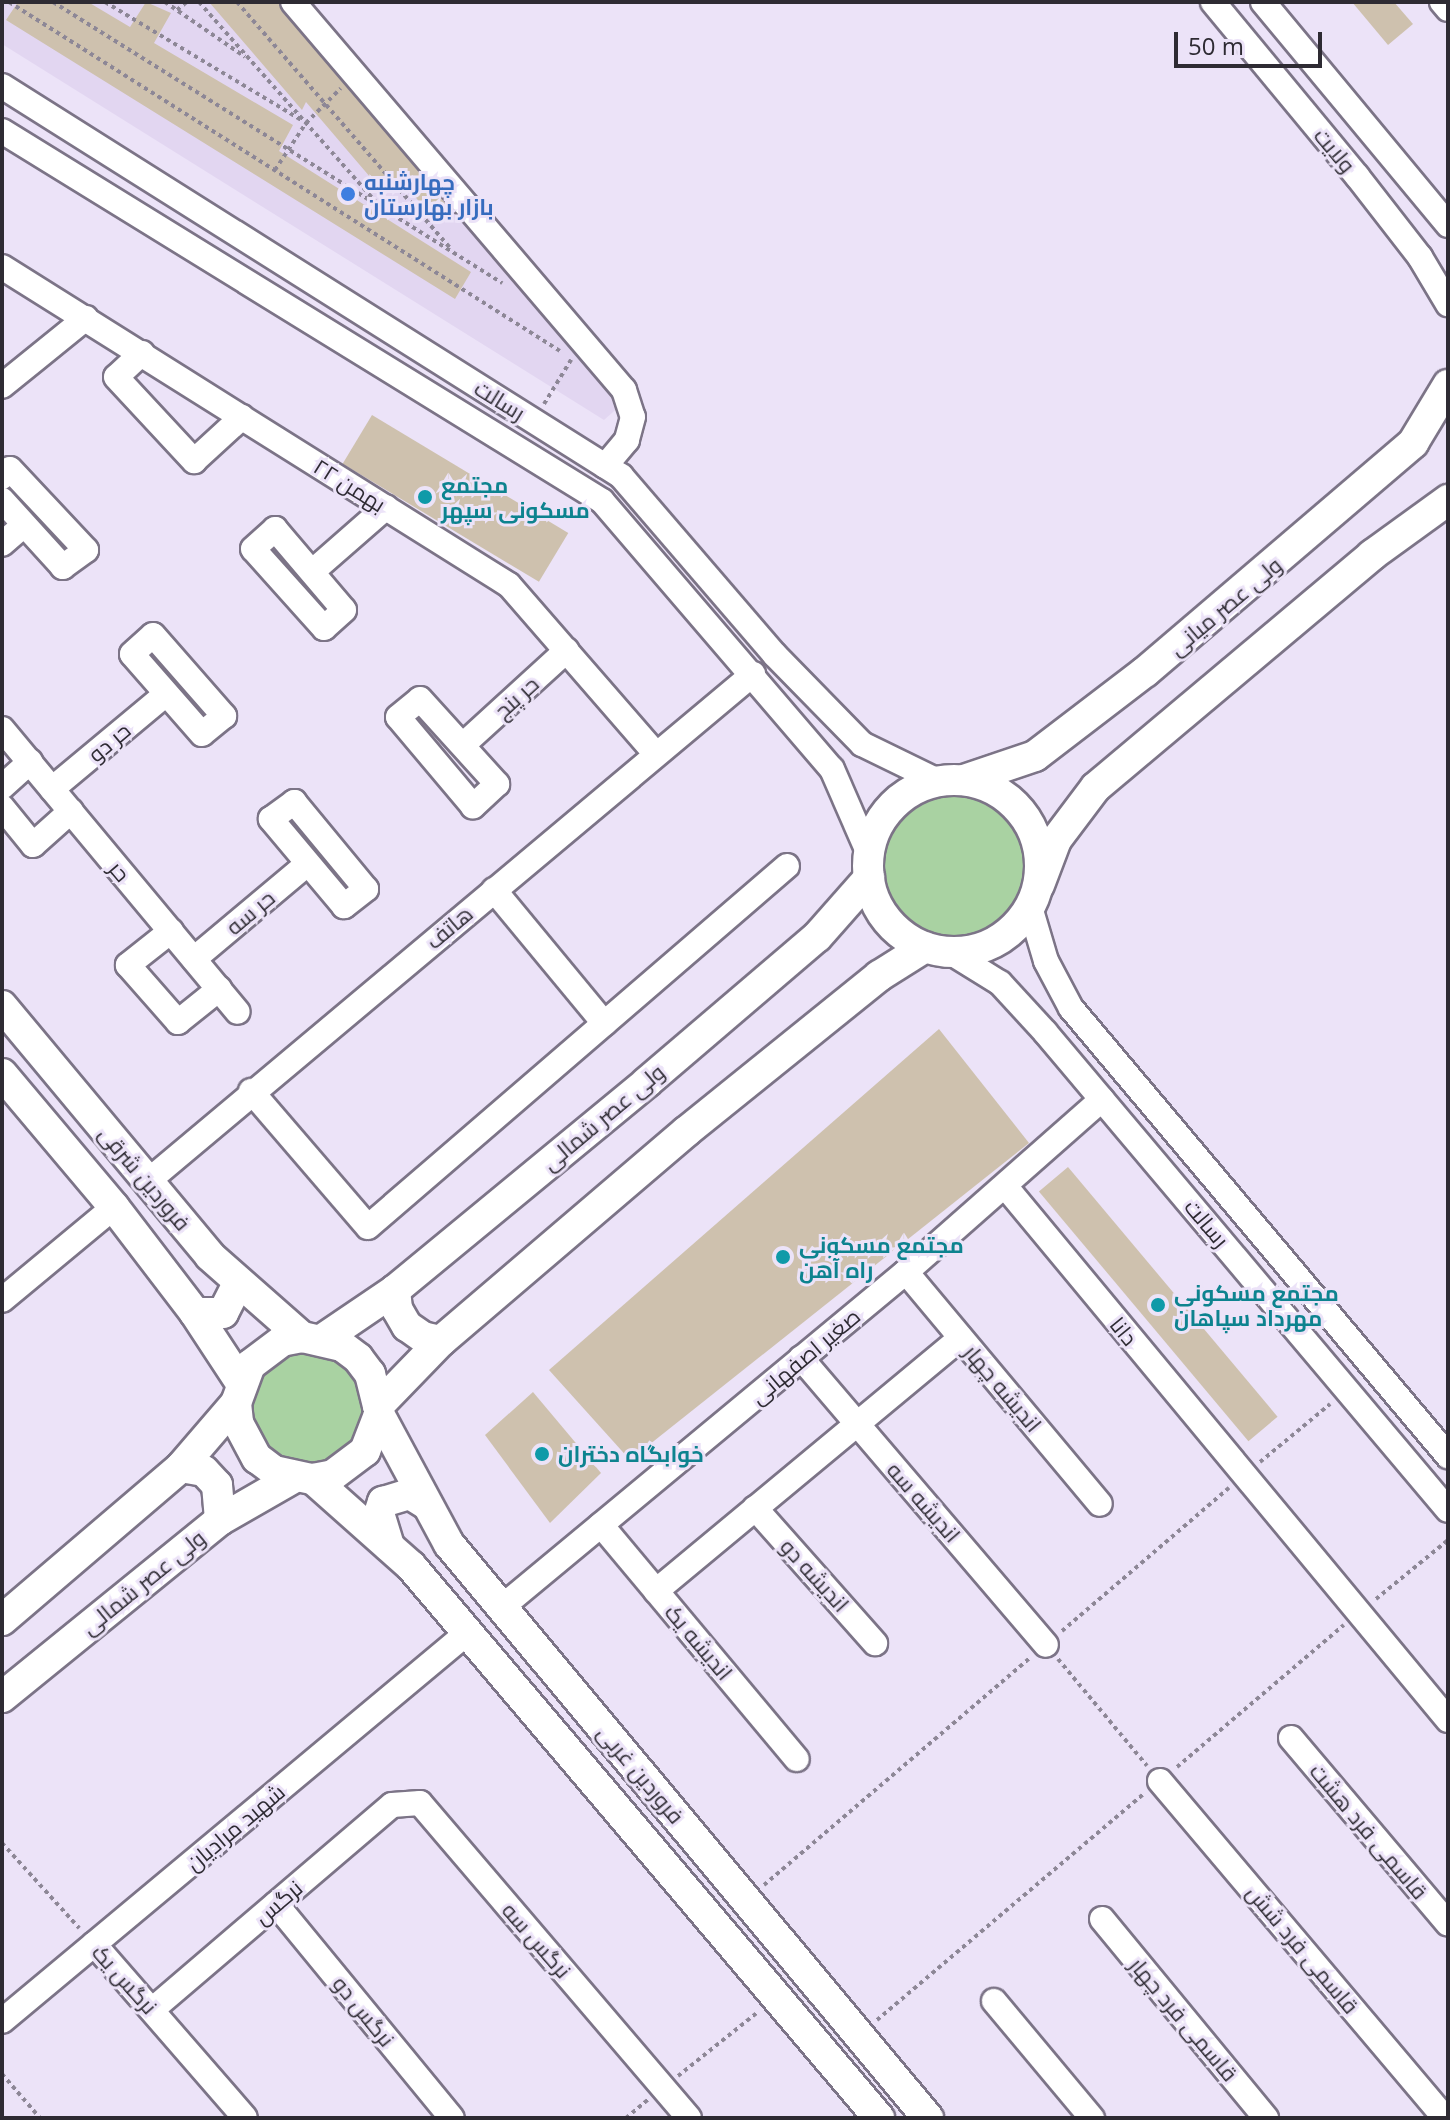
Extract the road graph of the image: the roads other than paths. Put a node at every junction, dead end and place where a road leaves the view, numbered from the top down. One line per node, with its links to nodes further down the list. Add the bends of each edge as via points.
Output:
1 (293, 2): 16 (street, via 624,390 633,417 627,440)
2 (1213, 2): 10 (street, ولایت, via 1357,176 1420,257)
3 (1263, 2): 8 (street, ولایت)
4 (1442, 2): 5 (street)
5 (1448, 9)
6 (2, 86): 16 (street, رسالت)
7 (2, 131): 25 (street, رسالت, via 602,501)
8 (1448, 225)
9 (2, 267): 11 (street, ۲۲ بهمن)
10 (1448, 304)
11 (86, 318): 12 (street, ۲۲ بهمن); 14 (street)
12 (142, 353): 15 (street, ۲۲ بهمن); 15 (street, via 116,377 194,461)
13 (1448, 385): 31 (main road, ولی عصر میانی, via 1413,443 1145,672 1035,756)
14 (2, 386)
15 (242, 417): 20 (street, ۲۲ بهمن)
16 (605, 466): 31 (street, رسالت, via 621,476 774,654 862,744)
17 (2, 477): 21 (street, via 10,469 86,550 63,567)
18 (2, 500): 21 (street)
19 (1448, 500): 40 (main road, via 1372,555 1096,787 1056,840)
20 (386, 507): 23 (street); 24 (street, ۲۲ بهمن, via 509,585)
21 (24, 525): 22 (street)
22 (2, 544)
23 (313, 571)
24 (567, 650): 28 (street, حر پنج); 29 (street, ۲۲ بهمن)
25 (753, 674): 29 (street, هاتف); 38 (street, رسالت, via 832,769)
26 (165, 695): 33 (street, حر دو)
27 (2, 729): 30 (street, حر)
28 (464, 744)
29 (655, 753): 39 (street, هاتف)
30 (30, 762): 32 (street); 33 (street, حر)
31 (951, 781): 38 (main road, via 913,790 892,807); 40 (main road, via 1004,797 1032,829 1040,856)
32 (2, 787)
33 (52, 789): 35 (street, حر)
34 (2, 807): 35 (street, via 33,845)
35 (71, 811): 41 (street, حر)
36 (306, 865): 43 (street, حر سه)
37 (787, 866): 47 (street)
38 (869, 866): 42 (main road, via 879,907 898,932); 56 (main road, ولی عصر شمالی, via 817,937)
39 (494, 890): 47 (street); 49 (street, هاتف)
40 (1035, 896): 42 (main road, via 997,941); 66 (street, رسالت, via 1046,961 1071,1008)
41 (171, 931): 43 (street, حر); 44 (street, via 128,965 178,1022)
42 (938, 950): 50 (street, رسالت, via 1000,983); 61 (main road, via 879,976)
43 (194, 959): 44 (street, حر)
44 (219, 989): 46 (street, حر)
45 (2, 1006): 51 (main road, فروردین شرقی)
46 (238, 1012)
47 (604, 1023): 49 (street, via 368,1227)
48 (2, 1074): 53 (main road, فروردین شرقی)
49 (251, 1091): 51 (street, هاتف)
50 (1102, 1099): 52 (street, صغیر اصفهانی); 72 (street, رسالت)
51 (147, 1182): 55 (main road, فروردین شرقی)
52 (1005, 1186): 54 (street, صغیر اصفهانی); 83 (street, دانا)
53 (114, 1207): 57 (street); 58 (main road, فروردین شرقی)
54 (906, 1272): 60 (street, اندیشه چهار); 62 (street, صغیر اصفهانی)
55 (238, 1284): 58 (main road, via 223,1313); 59 (main road, فروردین شرقی)
56 (395, 1290): 59 (main road, ولی عصر شمالی); 61 (main road, via 397,1309 407,1326)
57 (2, 1300)
58 (195, 1313): 63 (main road, فروردین شرقی)
59 (312, 1338): 63 (main road, via 265,1351); 64 (main road, via 358,1358 370,1374)
60 (961, 1338): 65 (street); 70 (street, اندیشه چهار)
61 (441, 1341): 64 (main road)
62 (801, 1358): 65 (street, اندیشه سه); 74 (street, صغیر اصفهانی)
63 (239, 1393): 67 (main road); 68 (main road, via 238,1423 251,1450 274,1471)
64 (378, 1410): 68 (main road, via 374,1433 358,1458 333,1475); 69 (main road, فروردین غربی)
65 (857, 1424): 71 (street); 81 (street, اندیشه سه)
66 (1448, 1456)
67 (181, 1467): 73 (main road, via 204,1471 217,1485); 78 (main road)
68 (303, 1479): 73 (main road, ولی عصر شمالی); 75 (main road, فروردین غربی)
69 (426, 1504): 75 (main road, via 410,1494 383,1502 379,1514); 77 (main road, فروردین غربی, via 449,1544)
70 (1100, 1504)
71 (755, 1508): 76 (street); 80 (street, اندیشه دو)
72 (1448, 1510)
73 (220, 1520): 82 (main road, ولی عصر شمالی)
74 (601, 1525): 76 (street, اندیشه یک); 77 (street, صغیر اصفهانی)
75 (389, 1546): 79 (main road, فروردین غربی)
76 (656, 1591): 85 (street, اندیشه یک)
77 (502, 1607): 92 (main road, فروردین غربی)
78 (2, 1620)
79 (467, 1633): 91 (street, شهید مرادیان); 93 (main road, فروردین غربی)
80 (875, 1643)
81 (1046, 1645)
82 (2, 1697)
83 (1448, 1720)
84 (1291, 1738): 90 (street, قاسمی فرد هشت)
85 (797, 1759)
86 (1160, 1781): 104 (street, قاسمی فرد شش)
87 (407, 1801): 88 (street, نرگس, via 392,1805); 99 (street, نرگس سه, via 420,1803)
88 (276, 1904): 95 (street, نرگس); 98 (street, نرگس دو)
89 (1102, 1919): 103 (street, قاسمی فرد چهار)
90 (1448, 1924)
91 (94, 1944): 95 (street, نرگس یک); 96 (street, شهید مرادیان)
92 (796, 1961): 93 (main road); 101 (main road, فروردین غربی)
93 (773, 1991): 100 (main road, فروردین غربی)
94 (994, 2001): 102 (street)
95 (153, 2009): 97 (street, نرگس یک)
96 (2, 2021)
97 (245, 2118)
98 (452, 2118)
99 (689, 2118)
100 (879, 2118)
101 (928, 2118)
102 (1092, 2118)
103 (1266, 2118)
104 (1445, 2118)

